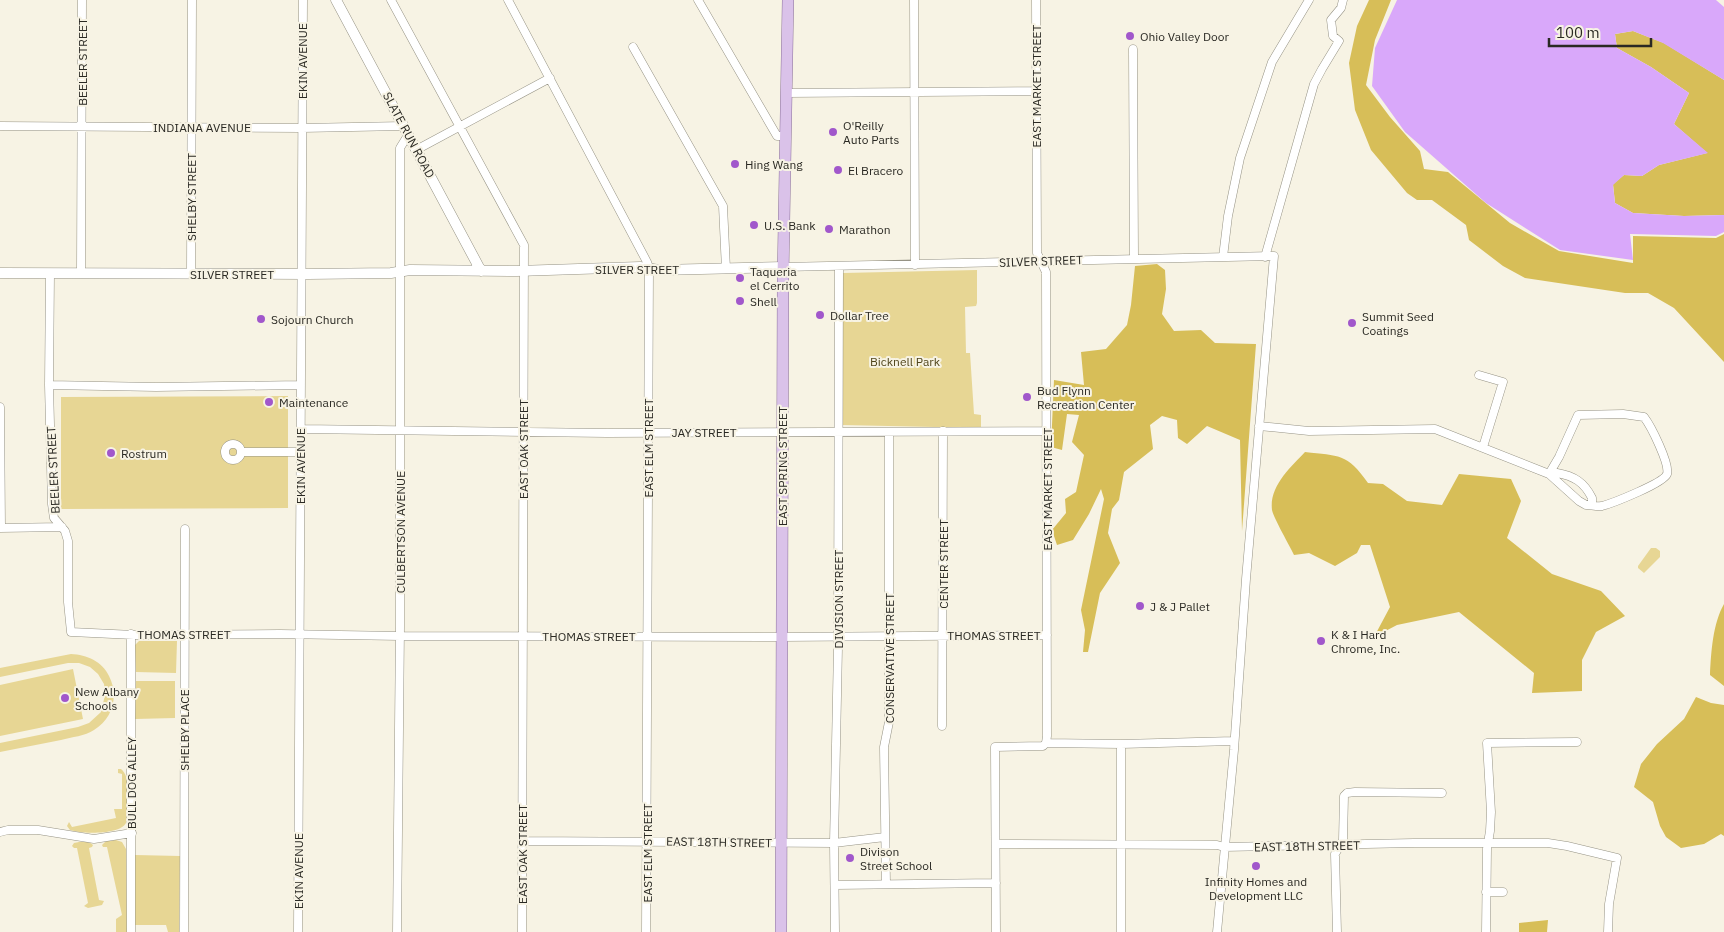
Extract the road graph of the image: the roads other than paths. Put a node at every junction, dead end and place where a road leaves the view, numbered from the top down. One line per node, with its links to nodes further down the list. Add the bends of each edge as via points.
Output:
1 (82, 0): 21 (street, BEELER STREET)
2 (192, 0): 22 (street, SHELBY STREET)
3 (303, 0): 23 (street, EKIN AVENUE)
4 (336, 0): 24 (main road, SLATE RUN ROAD)
5 (391, 0): 20 (street, EAST OAK STREET)
6 (508, 0): 15 (street, EAST ELM STREET)
7 (698, 0): 25 (street, via 777,136)
8 (788, 0): 18 (main road, EAST SPRING STREET)
9 (914, 0): 17 (street)
10 (1036, 0): 16 (street, EAST MARKET STREET)
11 (1309, 0): 27 (street, via 1272,62 1240,158)
12 (1343, 0): 28 (street, via 1331,20 1333,36 1339,41 1314,84)
13 (633, 47): 35 (street, via 723,206)
14 (1133, 49): 29 (street)
15 (550, 78): 20 (street); 34 (street, EAST ELM STREET)
16 (1036, 91): 17 (street); 30 (street, EAST MARKET STREET, via 1038,253)
17 (914, 92): 18 (street); 31 (street)
18 (787, 93): 25 (main road, EAST SPRING STREET)
19 (0, 126): 21 (street, INDIANA AVENUE)
20 (460, 126): 26 (street); 38 (street, EAST OAK STREET, via 524,245)
21 (82, 127): 22 (street, INDIANA AVENUE); 41 (street, BEELER STREET)
22 (192, 127): 23 (street, INDIANA AVENUE); 42 (street, SHELBY STREET)
23 (302, 128): 24 (street, INDIANA AVENUE); 43 (street, EKIN AVENUE)
24 (406, 131): 26 (main road, SLATE RUN ROAD); 36 (street, CULBERTSON AVENUE, via 400,148)
25 (786, 136): 33 (main road, EAST SPRING STREET)
26 (416, 150): 37 (main road, SLATE RUN ROAD)
27 (1223, 257): 28 (street, SILVER STREET); 29 (street, SILVER STREET)
28 (1265, 257): 48 (street, SILVER STREET, via 1274,256)
29 (1134, 259): 30 (street, SILVER STREET)
30 (1041, 262): 31 (street, SILVER STREET); 53 (street, EAST MARKET STREET, via 1046,272)
31 (915, 265): 32 (street, SILVER STREET)
32 (839, 266): 33 (street, SILVER STREET); 55 (street, DIVISION STREET)
33 (783, 267): 35 (main road, SILVER STREET); 51 (main road, EAST SPRING STREET)
34 (648, 268): 35 (main road, SILVER STREET); 38 (main road, SILVER STREET); 54 (street, EAST ELM STREET)
35 (726, 269)
36 (400, 271): 37 (main road, SILVER STREET); 43 (main road, SILVER STREET); 50 (street, CULBERTSON AVENUE)
37 (481, 271): 38 (main road, SILVER STREET)
38 (524, 271): 57 (street, EAST OAK STREET)
39 (0, 273): 40 (main road, SILVER STREET)
40 (50, 273): 41 (main road, SILVER STREET); 45 (street, BEELER STREET)
41 (82, 273): 42 (main road, SILVER STREET)
42 (191, 274): 43 (main road, SILVER STREET)
43 (301, 274): 46 (street, EKIN AVENUE)
44 (1479, 375): 58 (street, via 1503,382)
45 (50, 385): 46 (street); 63 (street, BEELER STREET, via 52,504 54,518)
46 (301, 385): 49 (street, EKIN AVENUE)
47 (0, 408): 64 (street)
48 (1259, 426): 58 (street, via 1309,431 1435,429); 78 (street)
49 (301, 429): 50 (street, JAY STREET); 60 (street, EKIN AVENUE)
50 (400, 430): 57 (street, JAY STREET); 71 (street, CULBERTSON AVENUE)
51 (782, 431): 54 (street, JAY STREET); 55 (street, JAY STREET); 75 (main road, EAST SPRING STREET)
52 (943, 431): 53 (street, JAY STREET); 56 (street, JAY STREET); 69 (street, CENTER STREET)
53 (1047, 431): 70 (street, EAST MARKET STREET)
54 (648, 432): 57 (street, JAY STREET); 73 (street, EAST ELM STREET)
55 (838, 432): 56 (street, JAY STREET); 76 (street, DIVISION STREET)
56 (889, 432): 74 (street, CONSERVATIVE STREET)
57 (523, 433): 72 (street, EAST OAK STREET)
58 (1483, 447): 61 (street)
59 (241, 452): 60 (street)
60 (300, 452): 68 (street, EKIN AVENUE)
61 (1549, 474): 62 (street); 62 (street, via 1568,475 1582,483 1592,498 1592,503); 62 (street, via 1578,415 1644,417 1652,428 1668,469 1666,477 1614,502 1599,507)
62 (1586, 504)
63 (62, 527): 64 (street); 66 (street, BEELER STREET, via 68,541 71,632)
64 (1, 528)
65 (185, 529): 67 (street, SHELBY PLACE)
66 (131, 634): 67 (street, THOMAS STREET); 84 (street, BULL DOG ALLEY)
67 (185, 634): 68 (street, THOMAS STREET); 101 (street, SHELBY PLACE)
68 (300, 634): 71 (street, THOMAS STREET); 102 (street, EKIN AVENUE)
69 (943, 635): 70 (street, THOMAS STREET); 74 (street, THOMAS STREET); 77 (street, CENTER STREET)
70 (1047, 635): 80 (street, EAST MARKET STREET)
71 (400, 636): 72 (street, THOMAS STREET); 103 (street, CULBERTSON AVENUE)
72 (523, 636): 73 (street, THOMAS STREET); 86 (street, EAST OAK STREET)
73 (647, 636): 75 (street, THOMAS STREET); 87 (street, EAST ELM STREET)
74 (890, 636): 76 (street, THOMAS STREET); 85 (street, CONSERVATIVE STREET, via 890,722 884,752)
75 (782, 637): 76 (street, THOMAS STREET); 88 (main road, EAST SPRING STREET)
76 (838, 637): 89 (street, DIVISION STREET)
77 (942, 726)
78 (1234, 741): 81 (street); 94 (street)
79 (1577, 742): 90 (street, via 1487,743 1491,812)
80 (1046, 743): 81 (street); 91 (street, via 1036,747 996,747)
81 (1121, 744): 92 (street)
82 (1442, 793): 93 (street, via 1347,793 1343,798)
83 (0, 832): 84 (street, via 38,830 94,839)
84 (132, 833): 100 (street, BULL DOG ALLEY)
85 (885, 837): 89 (street, EAST 18TH STREET); 96 (street, CONSERVATIVE STREET)
86 (522, 841): 87 (street, EAST 18TH STREET); 104 (street, EAST OAK STREET)
87 (647, 841): 88 (street, EAST 18TH STREET); 105 (street, EAST ELM STREET)
88 (781, 843): 89 (street, EAST 18TH STREET); 106 (main road, EAST SPRING STREET)
89 (834, 843): 97 (street, DIVISION STREET)
90 (1488, 843): 93 (street, EAST 18TH STREET); 98 (street); 113 (street, EAST 18TH STREET, via 1558,844 1617,858)
91 (996, 844): 92 (street, EAST 18TH STREET); 95 (street)
92 (1122, 844): 94 (street, EAST 18TH STREET); 109 (street)
93 (1341, 845): 94 (street, EAST 18TH STREET); 111 (street, via 1335,854)
94 (1224, 847): 110 (street)
95 (996, 883): 96 (street); 108 (street)
96 (886, 884): 97 (street)
97 (835, 885): 107 (street, DIVISION STREET)
98 (1486, 892): 99 (street); 112 (street)
99 (1503, 892)
100 (131, 932)
101 (184, 932)
102 (298, 932)
103 (397, 932)
104 (522, 932)
105 (646, 932)
106 (781, 932)
107 (835, 932)
108 (996, 932)
109 (1121, 932)
110 (1217, 932)
111 (1337, 932)
112 (1486, 932)
113 (1608, 932)

